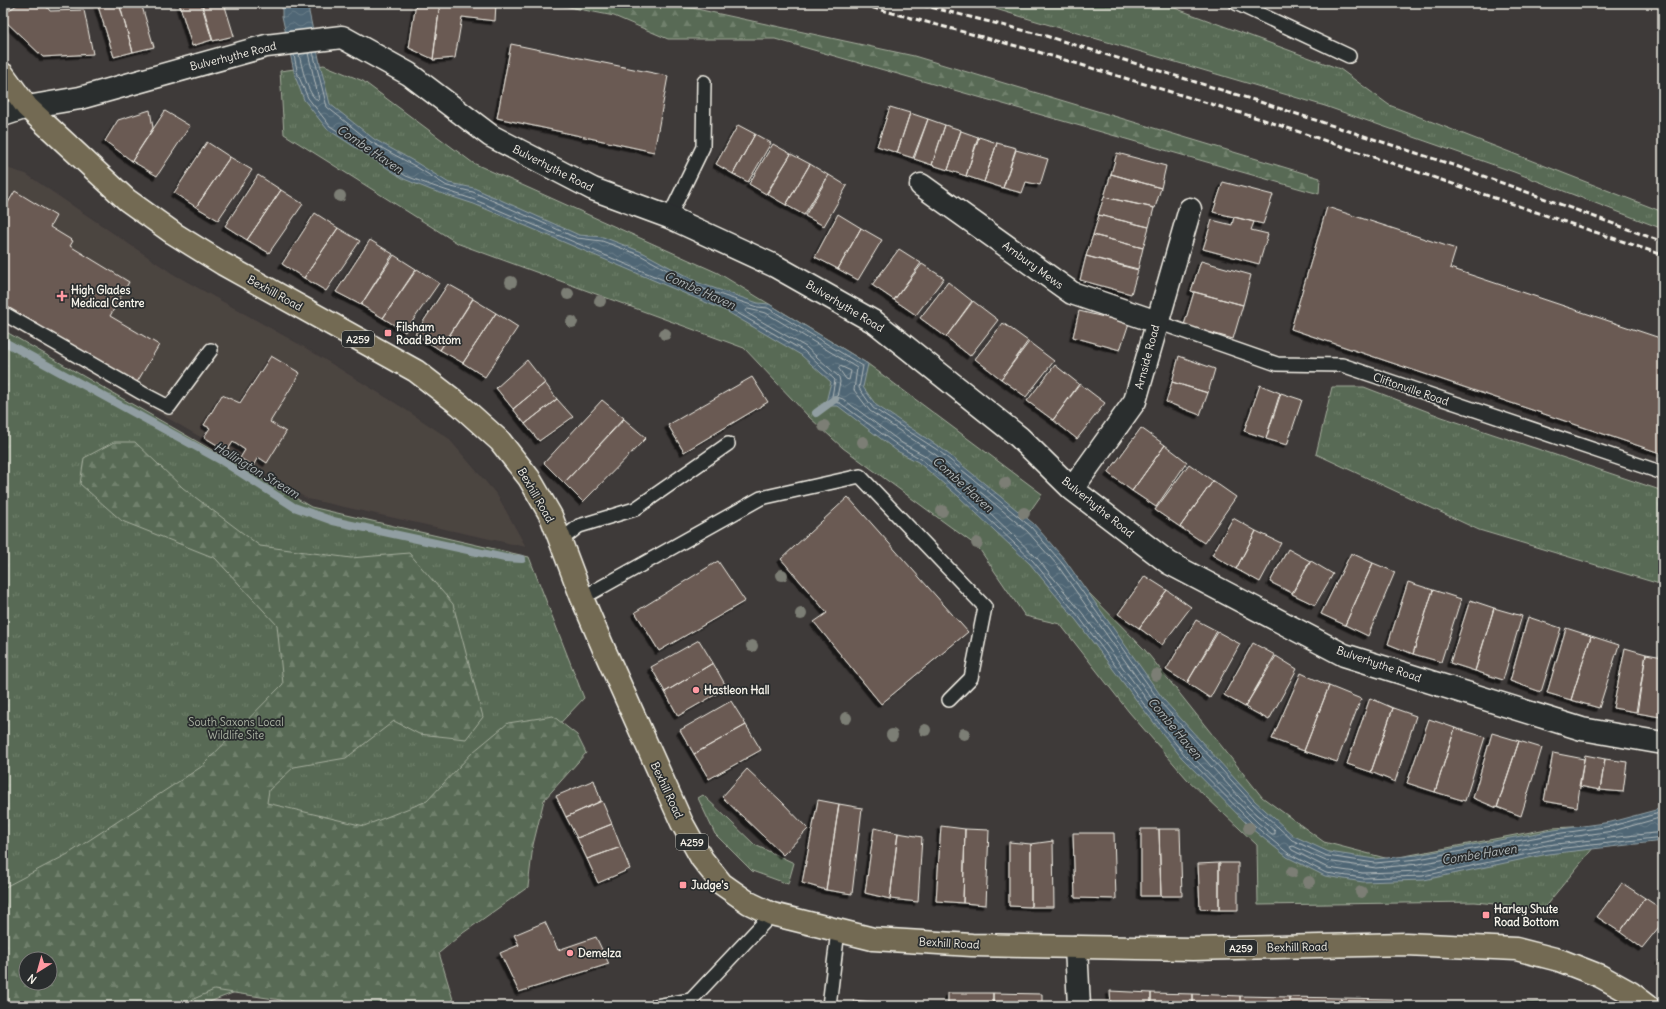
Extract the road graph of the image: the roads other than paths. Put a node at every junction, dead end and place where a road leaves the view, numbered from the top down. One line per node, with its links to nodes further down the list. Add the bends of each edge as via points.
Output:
1 (1236, 3): 2 (lane)
2 (1349, 56)
3 (3, 74): 5 (highway, Bexhill Road / A259)
4 (704, 82): 9 (lane, via 703,147)
5 (27, 107): 6 (street, Bulverhythe Road); 9 (street, Bulverhythe Road, via 80,98 266,46 342,37 408,74 491,136 593,189); 16 (highway, Bexhill Road / A259, via 127,200 173,233 223,264 416,371 460,405 500,441 529,478 551,516)
6 (3, 114)
7 (921, 185): 11 (street, Arnbury Mews, via 1072,293)
8 (1190, 209): 11 (street, Arnside Road)
9 (669, 217): 15 (street, Bulverhythe Road, via 774,266 876,323 1019,437)
10 (3, 313): 12 (lane, via 169,407)
11 (1157, 322): 14 (lane, Cliftonville Road, via 1277,364 1342,365); 15 (street, Arnside Road, via 1135,401)
12 (211, 350)
13 (728, 444): 16 (lane, via 635,509 579,526)
14 (1663, 473)
15 (1072, 489): 19 (street, Bulverhythe Road, via 1169,563 1344,655 1582,729)
16 (560, 541): 17 (highway, Bexhill Road / A259)
17 (582, 598): 18 (lane, via 761,498 860,476 985,607 971,678); 20 (highway, Bexhill Road / A259, via 666,789 702,859 722,884 749,903)
18 (949, 700)
19 (1663, 743)
20 (772, 914): 21 (highway, Bexhill Road / A259); 23 (lane, via 691,1000)
21 (838, 930): 22 (highway, Bexhill Road / A259, via 873,939 972,945); 24 (lane)
22 (1076, 947): 25 (street); 26 (highway, Bexhill Road / A259, via 1193,949 1406,944 1516,948 1600,976 1631,993)
23 (656, 1006)
24 (829, 1006)
25 (1079, 1006)
26 (1648, 1006)

